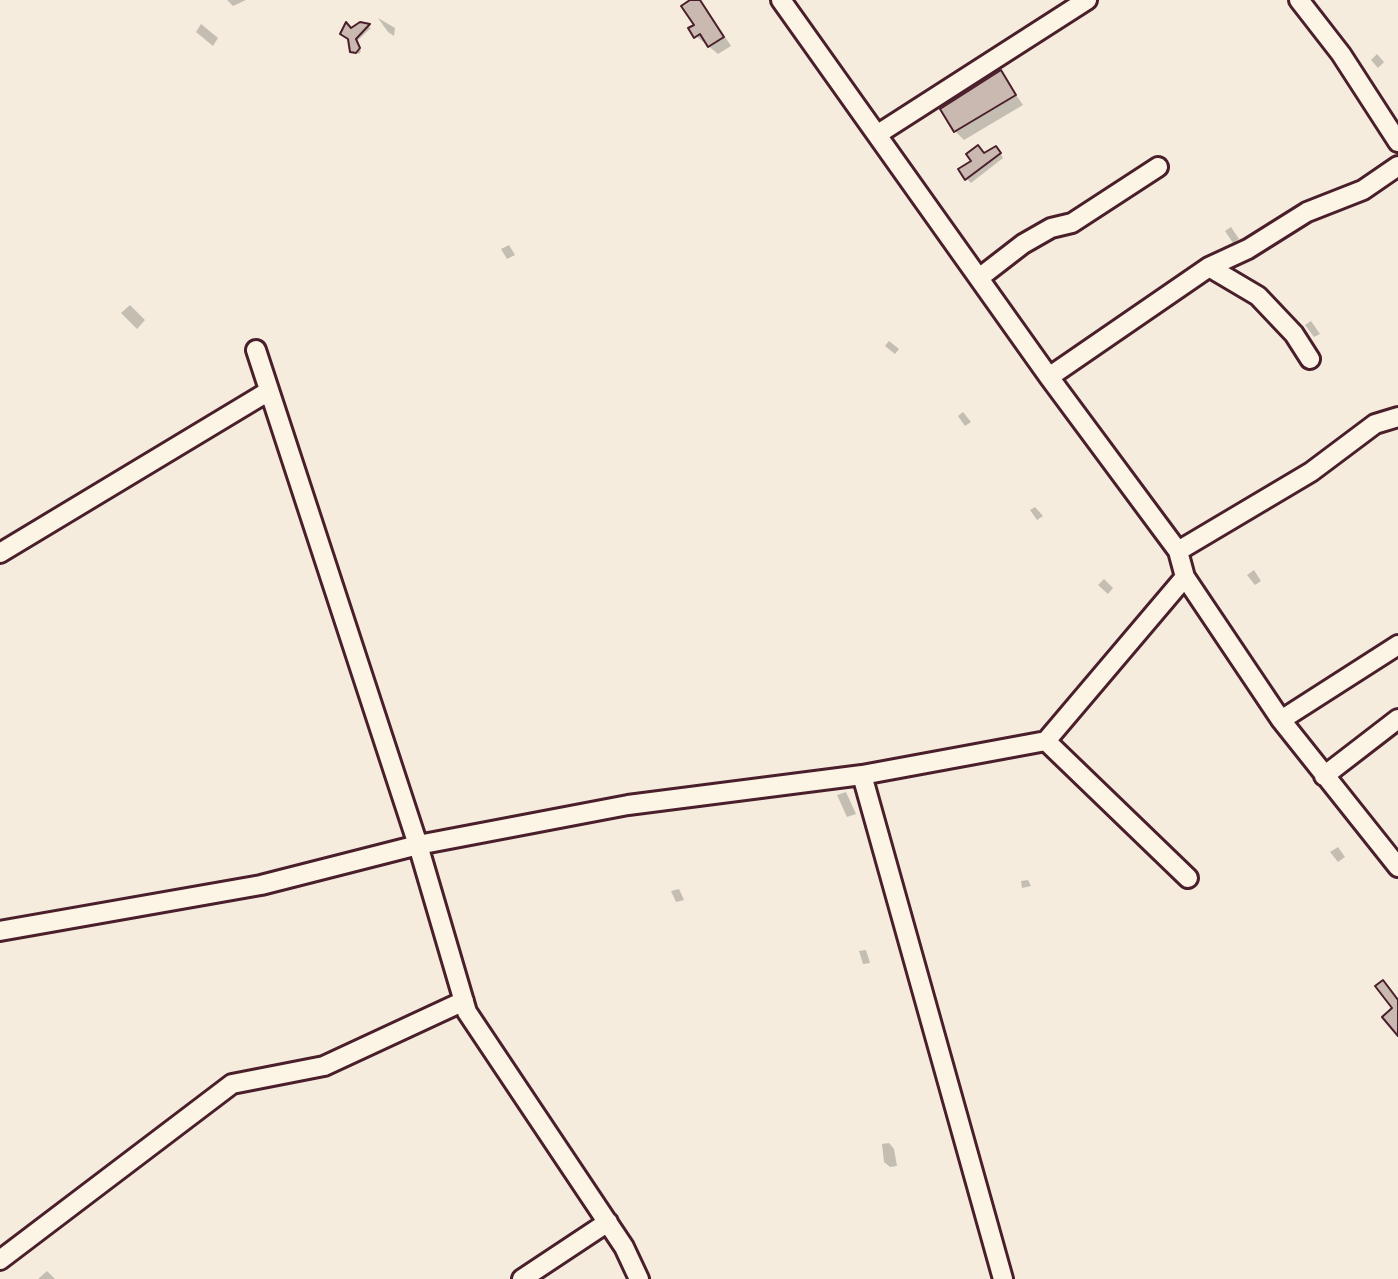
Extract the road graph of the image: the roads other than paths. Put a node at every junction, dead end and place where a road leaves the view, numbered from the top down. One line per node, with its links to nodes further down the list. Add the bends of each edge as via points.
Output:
1 (781, 0): 5 (street)
2 (1087, 0): 5 (street)
3 (1299, 0): 4 (street)
4 (1396, 132)
5 (878, 134): 9 (street)
6 (1398, 166): 8 (street, via 1363,190 1307,212)
7 (1158, 167): 9 (street, via 1072,223 1023,244)
8 (1209, 267): 11 (street, via 1258,296); 12 (street)
9 (979, 278): 12 (street)
10 (256, 350): 13 (street)
11 (1310, 359)
12 (1049, 377): 15 (street)
13 (269, 391): 16 (street); 24 (street)
14 (1398, 417): 15 (street, via 1375,424 1311,472)
15 (1178, 551): 17 (street)
16 (0, 553)
17 (1185, 577): 20 (street); 21 (street)
18 (1398, 645): 20 (street)
19 (1398, 719): 23 (street)
20 (1281, 720): 23 (street)
21 (1046, 741): 22 (street); 26 (street)
22 (862, 775): 24 (street, via 628,805); 33 (street)
23 (1324, 776): 25 (street)
24 (418, 845): 27 (street, via 261,885); 28 (street)
25 (1398, 867)
26 (1188, 878)
27 (0, 931)
28 (464, 1001): 29 (street); 30 (street, via 324,1066 232,1084)
29 (608, 1222): 31 (street); 32 (street)
30 (0, 1260)
31 (522, 1279)
32 (639, 1279)
33 (1003, 1279)

